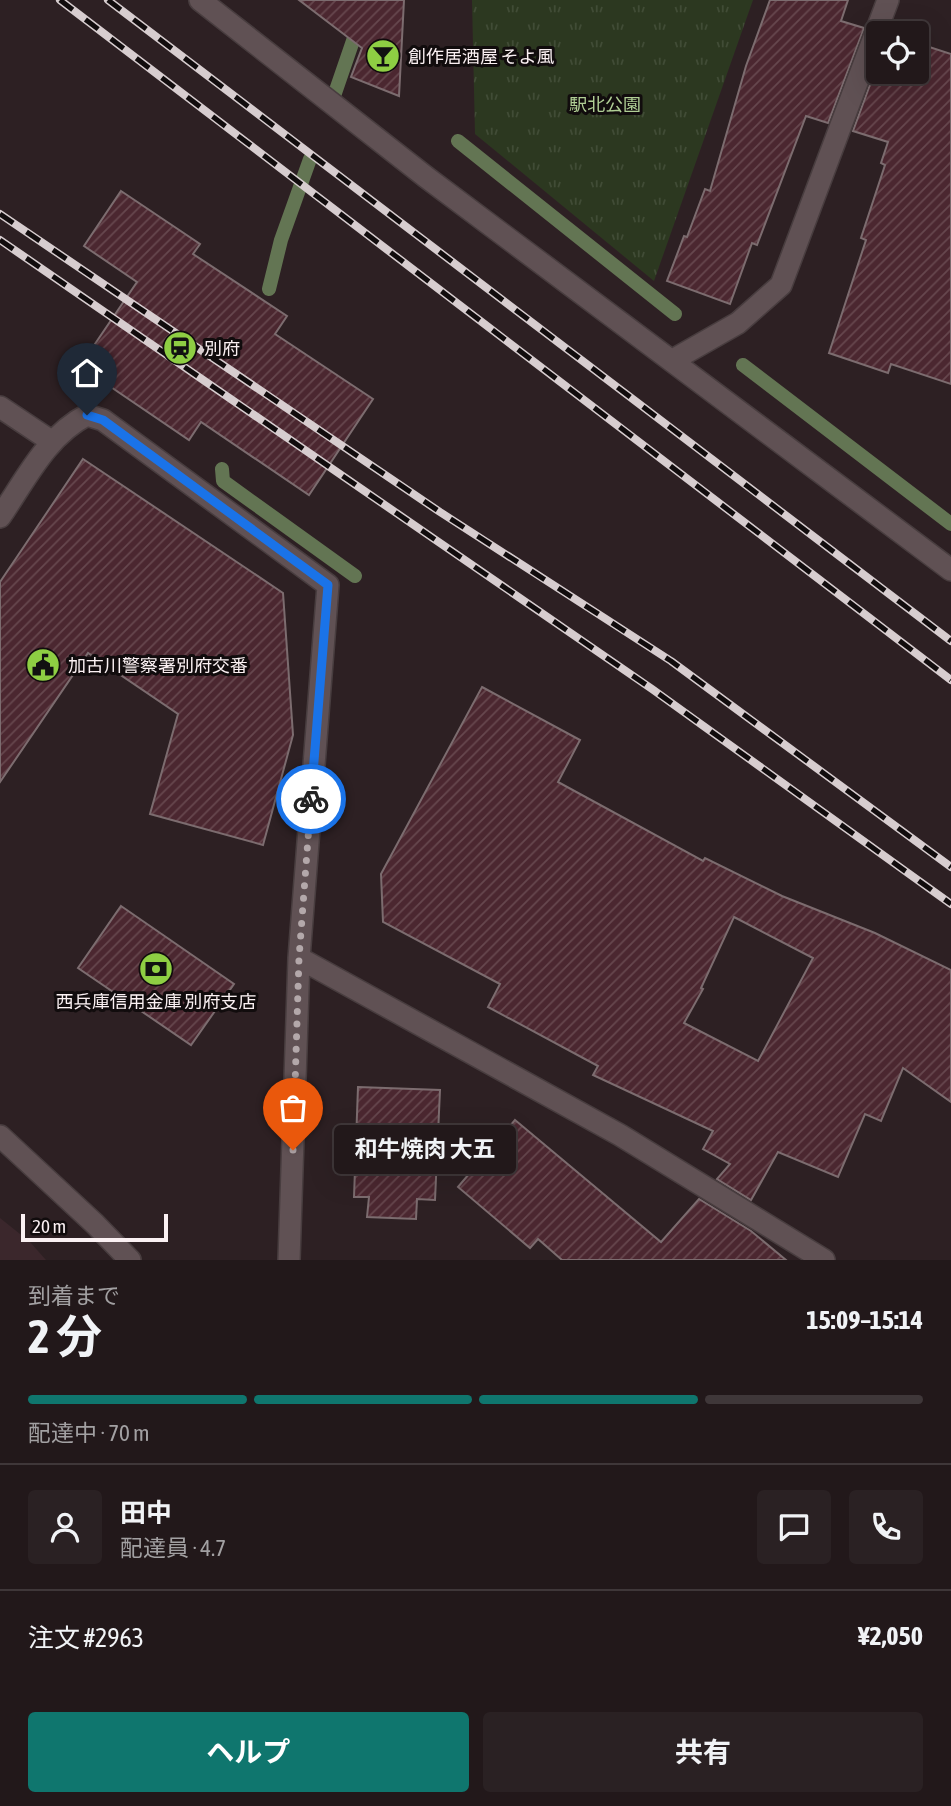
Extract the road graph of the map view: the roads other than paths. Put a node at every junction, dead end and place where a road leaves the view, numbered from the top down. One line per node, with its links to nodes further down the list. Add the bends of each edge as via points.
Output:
1 (200, 0): 3 (street, via 426,177)
2 (888, 0): 3 (street, via 781,285 738,323)
3 (673, 360): 7 (street)
4 (0, 407): 5 (street)
5 (51, 442): 6 (street); 8 (street, via 87,415 103,420 328,585)
6 (0, 517)
7 (951, 570)
8 (299, 958): 11 (street); 12 (street, via 620,1135)
9 (0, 1136): 10 (street)
10 (131, 1260)
11 (289, 1260)
12 (824, 1260)

